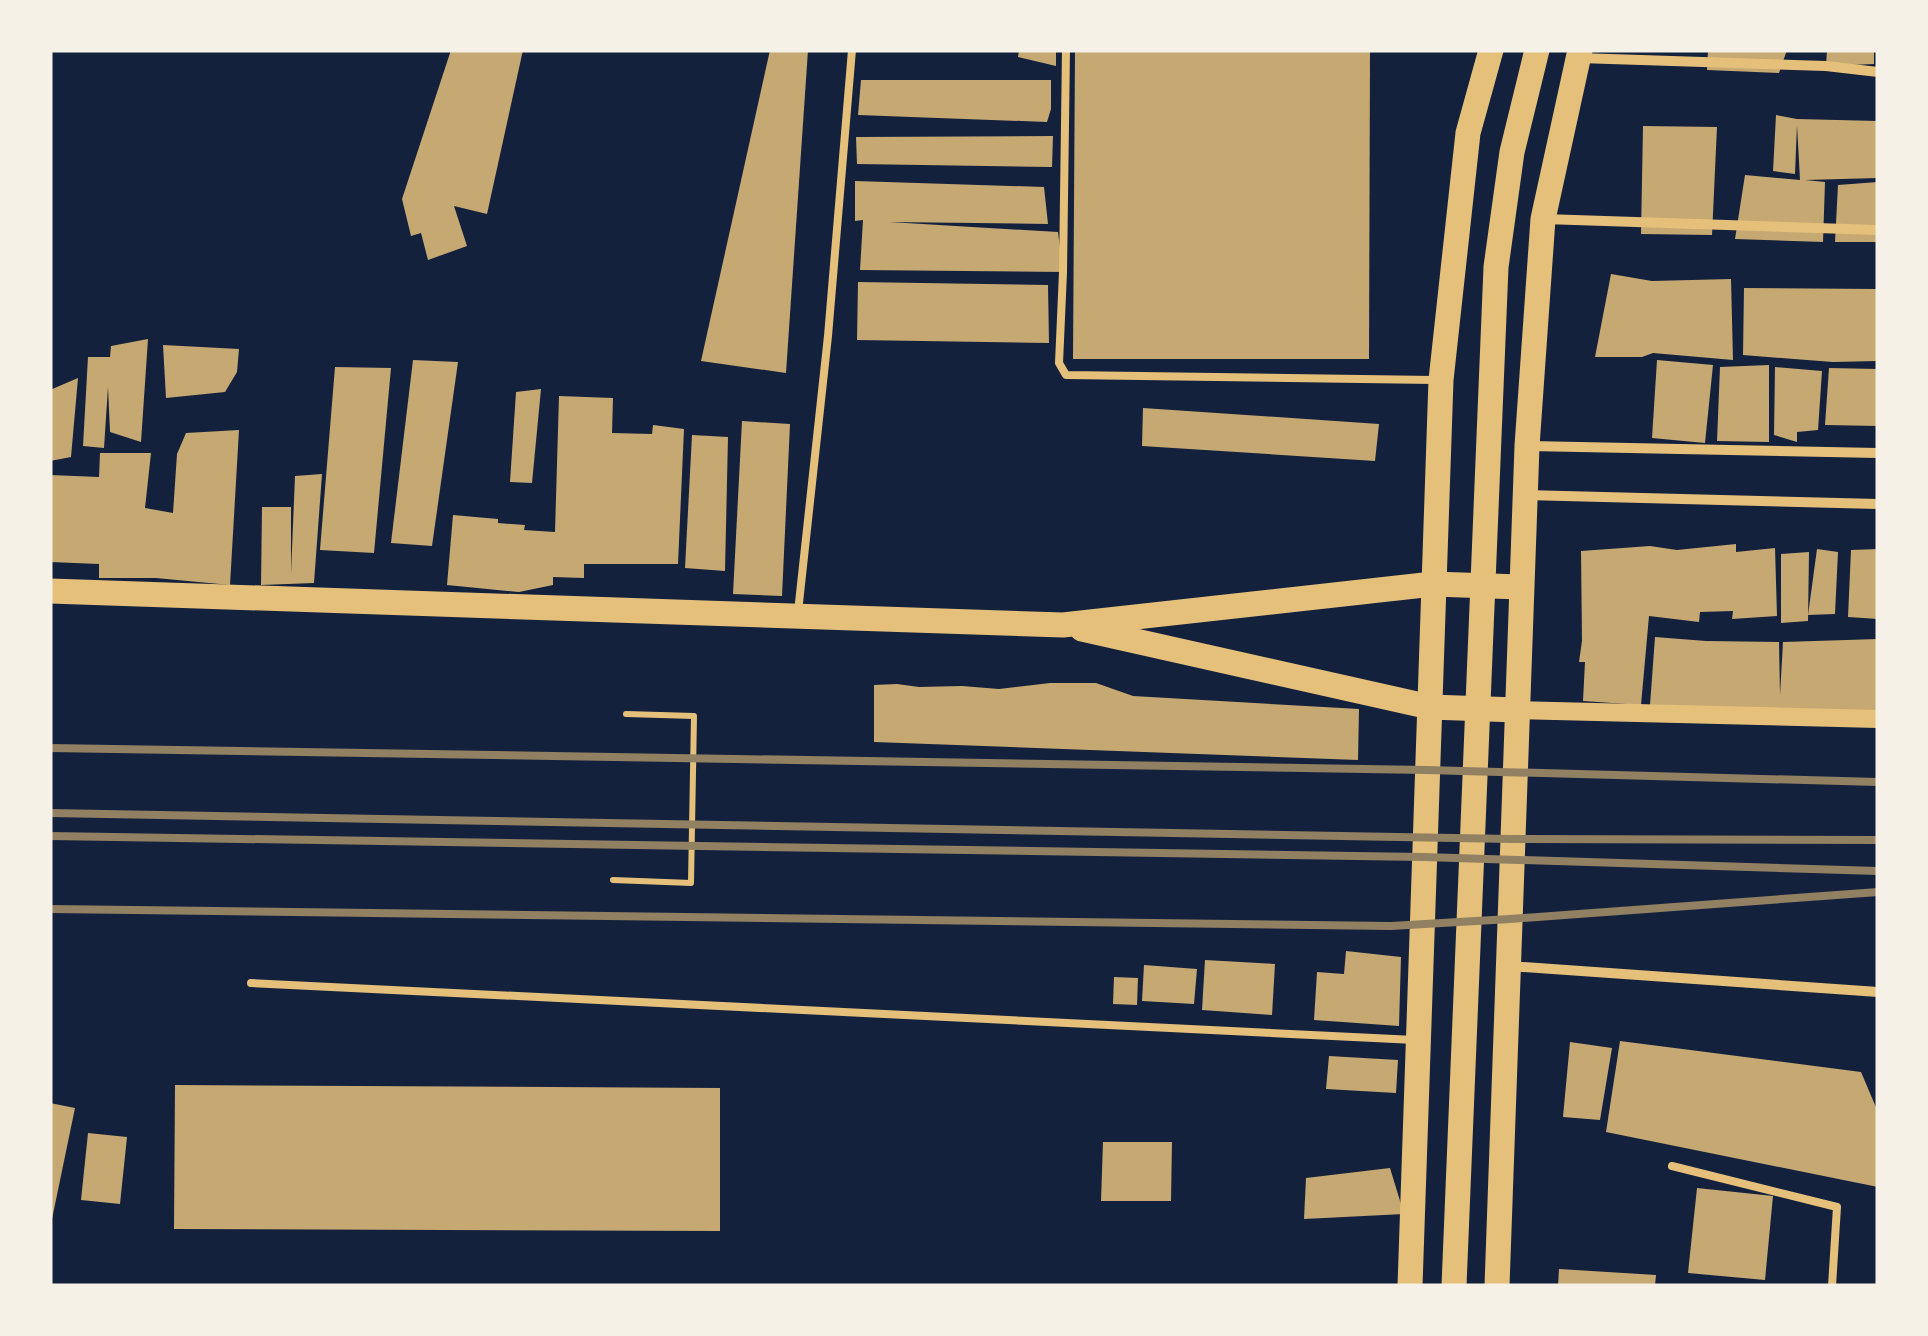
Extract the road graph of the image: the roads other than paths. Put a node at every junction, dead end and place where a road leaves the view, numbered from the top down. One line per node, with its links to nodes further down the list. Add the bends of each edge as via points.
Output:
1 (852, 50): 17 (lane)
2 (1066, 50): 9 (lane, via 1059,363 1066,376)
3 (1491, 50): 9 (main road, via 1468,134)
4 (1537, 50): 28 (main road, via 1512,152 1496,267)
5 (1579, 54): 6 (street); 7 (main road)
6 (1878, 72)
7 (1543, 219): 8 (street); 10 (main road)
8 (1878, 230)
9 (1441, 380): 14 (main road)
10 (1527, 446): 11 (street); 12 (main road)
11 (1878, 453)
12 (1524, 495): 13 (street); 15 (main road)
13 (1878, 504)
14 (1433, 584): 15 (main road); 18 (main road); 19 (main road)
15 (1520, 586): 20 (main road)
16 (50, 592): 17 (main road)
17 (798, 616): 18 (main road)
18 (1062, 625): 19 (main road)
19 (1430, 707): 20 (main road); 25 (main road)
20 (1517, 710): 21 (street); 22 (main road)
21 (1878, 719)
22 (1508, 966): 24 (street); 29 (main road)
23 (251, 983): 25 (lane)
24 (1878, 992)
25 (1418, 1040): 27 (main road)
26 (1672, 1166): 30 (lane, via 1837,1206)
27 (1410, 1286)
28 (1454, 1286)
29 (1497, 1286)
30 (1832, 1286)

